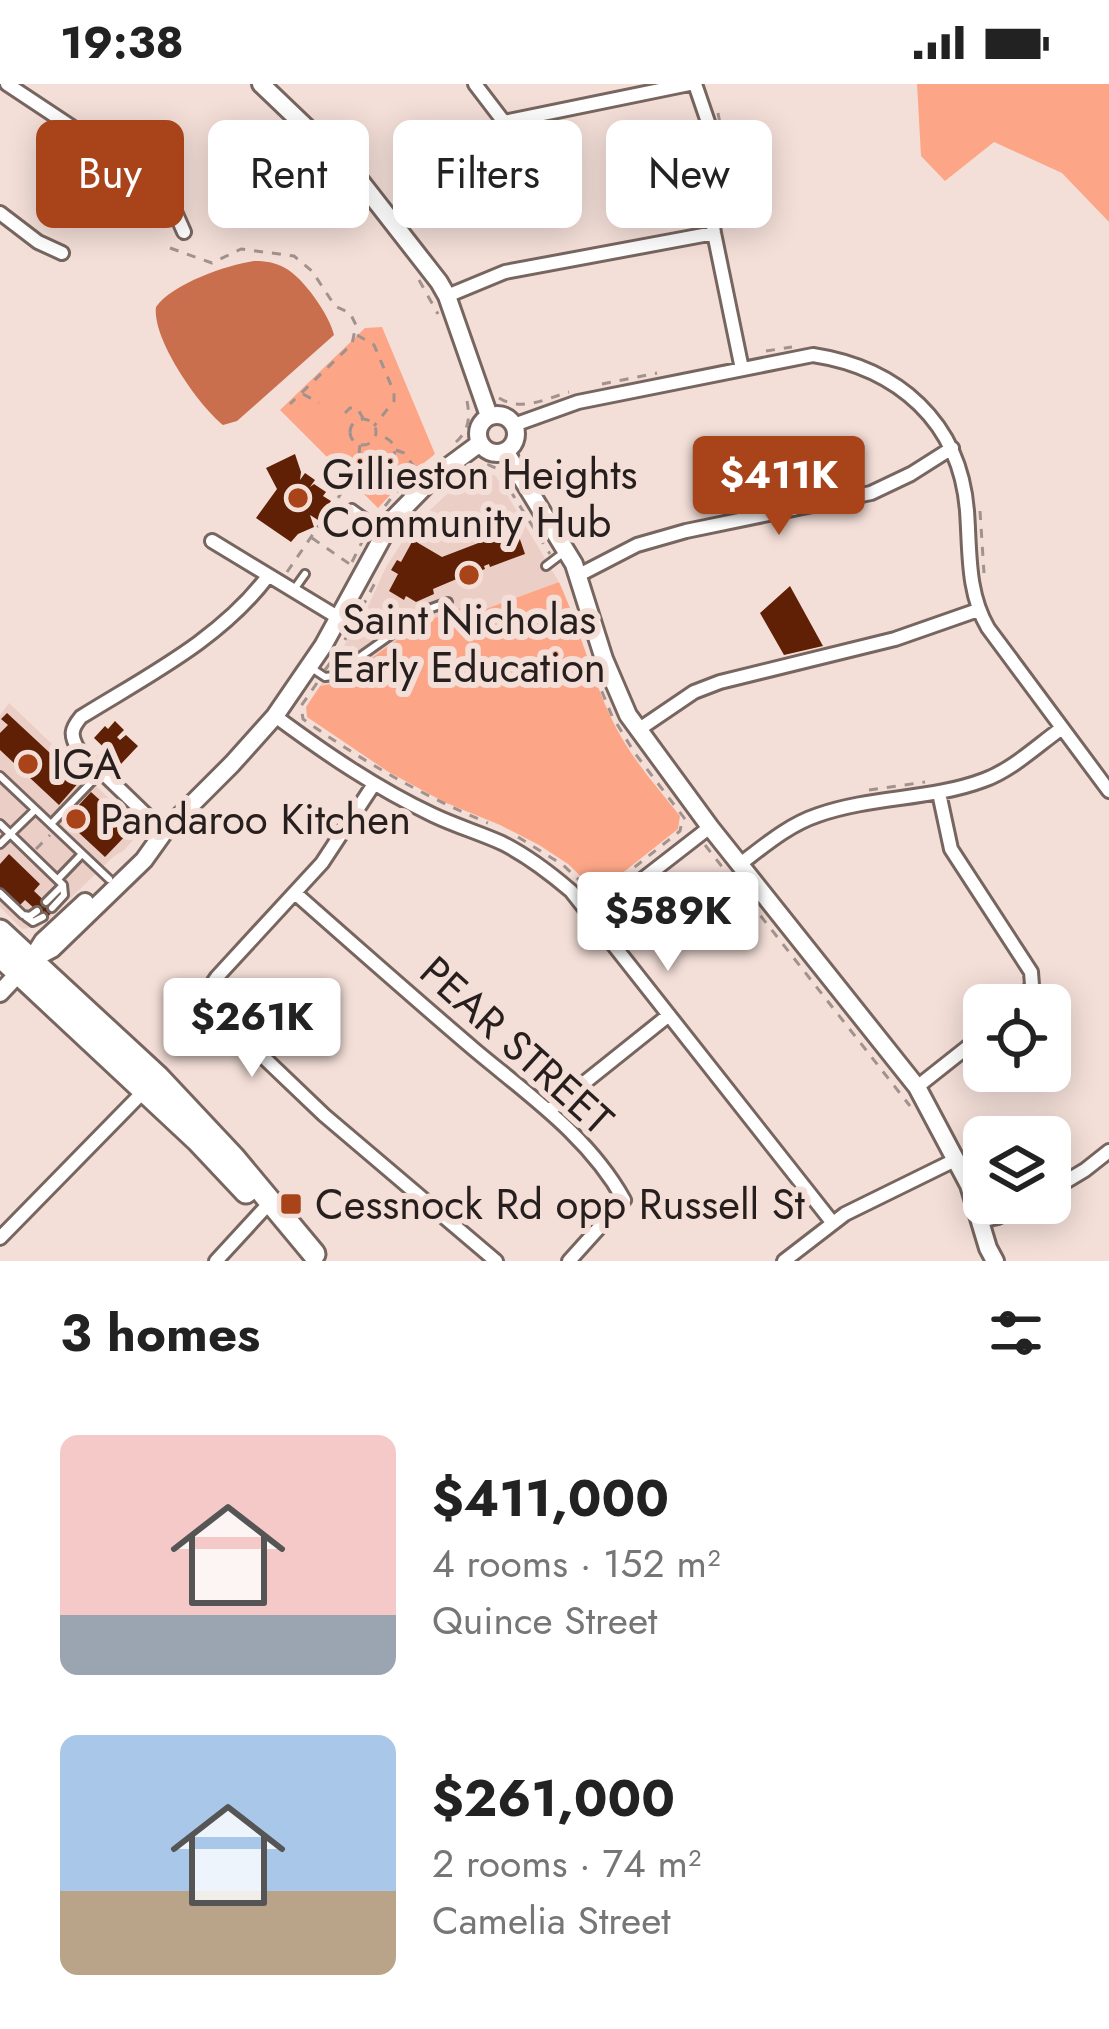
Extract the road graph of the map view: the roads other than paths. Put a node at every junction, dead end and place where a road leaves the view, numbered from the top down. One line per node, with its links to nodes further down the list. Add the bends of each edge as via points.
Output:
1 (7, 84): 6 (street, via 111,153 173,207)
2 (261, 84): 9 (street, via 354,172 416,248)
3 (475, 84): 4 (street, via 504,122)
4 (692, 84): 7 (street, via 709,125)
5 (0, 213): 8 (street)
6 (184, 232)
7 (714, 233): 9 (street, via 505,272); 10 (street)
8 (62, 253)
9 (442, 304): 11 (street)
10 (742, 369): 12 (street, via 578,402); 14 (street, via 813,355 873,371 922,406)
11 (489, 416): 12 (street); 13 (street, via 479,426)
12 (514, 425): 15 (street)
13 (480, 443): 15 (street); 17 (street, via 423,487)
14 (952, 448): 22 (street, via 871,493 686,531); 26 (street)
15 (505, 451): 19 (street)
16 (352, 508): 17 (lane)
17 (385, 531): 27 (street)
18 (212, 541): 23 (street)
19 (566, 551): 20 (lane); 22 (street)
20 (546, 566)
21 (305, 574): 24 (lane)
22 (579, 575): 31 (street, via 604,659)
23 (268, 576): 24 (street); 32 (street, via 204,639 81,717 72,738)
24 (293, 591): 27 (street)
25 (448, 602): 28 (lane, via 333,676)
26 (978, 610): 30 (street); 31 (street, via 720,682)
27 (339, 618): 28 (street)
28 (310, 667): 29 (street)
29 (275, 716): 34 (street); 41 (street)
30 (1062, 728): 35 (street); 36 (street, via 989,778)
31 (638, 730): 40 (street)
32 (101, 771): 39 (lane); 41 (street)
33 (0, 776): 37 (lane)
34 (374, 784): 49 (street); 52 (street, via 539,865)
35 (1109, 791)
36 (939, 793): 45 (street, via 814,815); 56 (street, via 951,849)
37 (35, 810): 39 (lane); 42 (lane)
38 (0, 824): 42 (lane)
39 (51, 824): 44 (lane)
40 (710, 827): 45 (street); 52 (street)
41 (164, 832): 46 (street); 55 (street, via 144,860)
42 (10, 833): 43 (lane); 47 (lane)
43 (0, 844)
44 (82, 854): 46 (lane); 47 (lane)
45 (740, 865): 60 (street)
46 (109, 879): 55 (street)
47 (60, 882): 50 (lane)
48 (0, 893): 51 (lane, via 23,915)
49 (295, 893): 62 (street, PEAR STREET); 74 (street, via 210,987 213,1010)
50 (49, 905)
51 (40, 914)
52 (594, 917): 58 (street)
53 (0, 931): 55 (main road)
54 (0, 956): 55 (main road)
55 (25, 967): 57 (street); 61 (main road); 71 (main road, via 158,1077)
56 (1032, 984)
57 (0, 993)
58 (669, 1015): 62 (street); 68 (street)
59 (963, 1050): 60 (street)
60 (916, 1087): 64 (street)
61 (144, 1091): 67 (main road); 70 (street)
62 (549, 1111): 75 (street, PEAR STREET, via 625,1200)
63 (1109, 1151): 66 (street)
64 (957, 1159): 65 (street); 68 (street)
65 (963, 1172)
66 (1071, 1178)
67 (263, 1210): 71 (main road); 73 (street)
68 (832, 1222): 76 (street)
69 (981, 1224): 72 (street)
70 (0, 1238)
71 (318, 1257)
72 (990, 1257)
73 (216, 1261)
74 (496, 1261)
75 (569, 1261)
76 (784, 1261)

